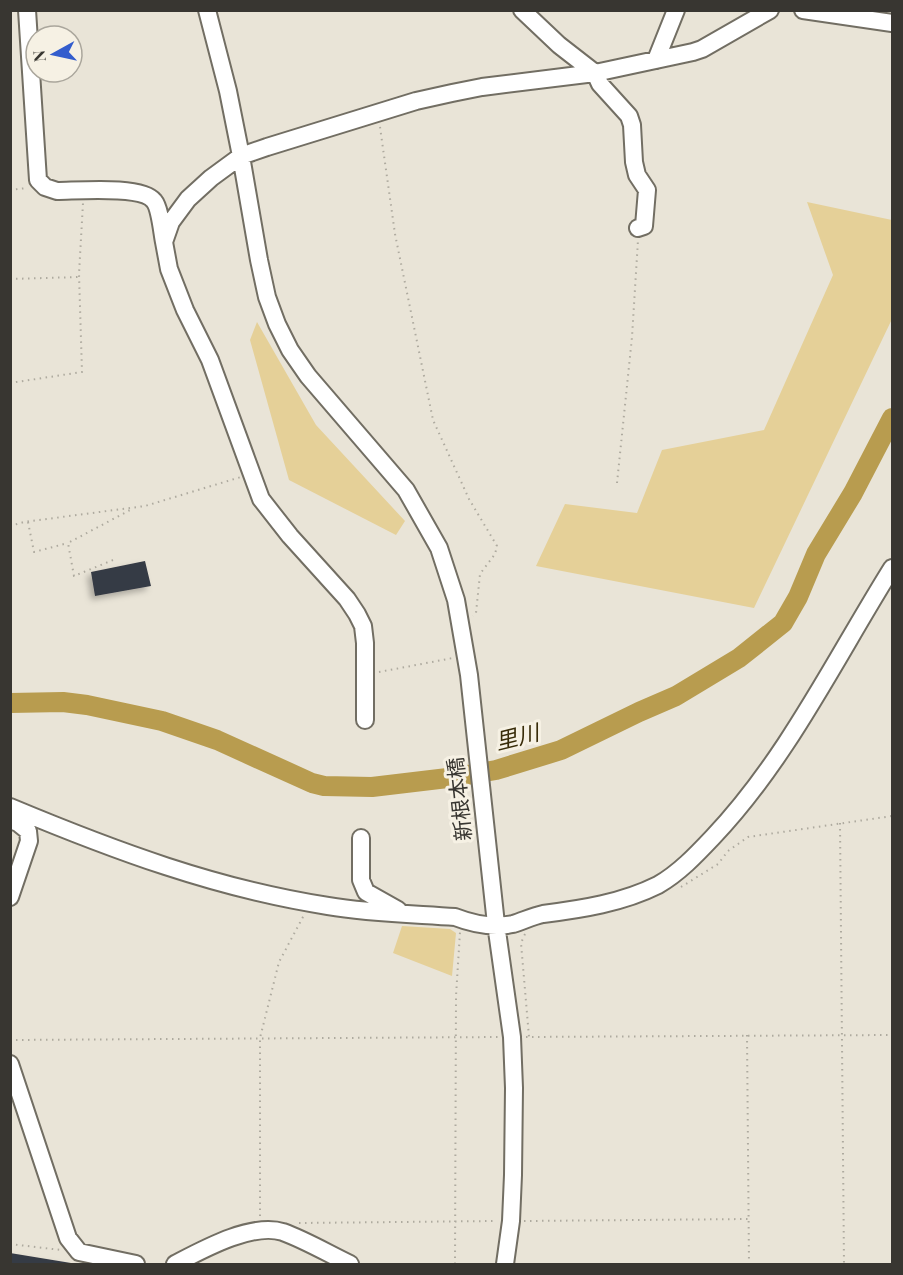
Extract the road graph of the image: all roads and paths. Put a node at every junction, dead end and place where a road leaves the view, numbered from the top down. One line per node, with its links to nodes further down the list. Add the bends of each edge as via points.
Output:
1 (27, 10): 12 (street, via 38,180 57,191)
2 (207, 10): 11 (street, 新根本橋)
3 (522, 10): 9 (street)
4 (676, 10): 8 (street)
5 (770, 10): 8 (street, via 702,49)
6 (803, 10): 7 (street)
7 (892, 23)
8 (656, 60): 9 (street)
9 (595, 73): 10 (street, via 472,89); 13 (street, via 632,125 637,175 646,190 644,226)
10 (378, 112): 11 (street); 26 (path, via 395,234 433,420 468,499 497,546 480,574 476,613)
11 (241, 156): 14 (street, via 188,199 171,222); 27 (street, 新根本橋, via 259,260 277,324 308,376 406,490 424,520 448,573)
12 (84, 191): 14 (street, via 149,196 156,202); 15 (path)
13 (638, 228): 19 (path)
14 (164, 242): 18 (street, via 169,269 210,360)
15 (79, 277): 16 (path); 17 (path, via 82,372)
16 (10, 279)
17 (10, 383)
18 (252, 474): 20 (path); 28 (street, via 261,499 357,614 363,626)
19 (617, 483)
20 (134, 507): 21 (path); 23 (path)
21 (28, 522): 22 (path); 23 (path, via 34,552)
22 (10, 526)
23 (68, 543): 24 (path, via 75,576)
24 (112, 560)
25 (892, 568): 39 (street, via 763,776 730,819 686,864 657,885 618,900 510,924)
26 (470, 620)
27 (466, 655): 28 (path); 39 (street, 新根本橋)
28 (365, 675): 29 (street)
29 (365, 720)
30 (10, 807): 38 (street, via 112,849 208,880 328,906)
31 (892, 816): 33 (path)
32 (13, 820): 36 (street, via 27,831 29,841)
33 (840, 823): 35 (path, via 748,837 718,864); 43 (path)
34 (361, 838): 38 (street, via 366,892)
35 (672, 892)
36 (10, 897)
37 (306, 912): 48 (path, via 279,962)
38 (404, 912): 39 (street, via 455,917 469,923)
39 (496, 921): 46 (street, 新根本橋)
40 (454, 926): 45 (path, via 460,932)
41 (532, 928): 47 (path, via 521,943)
42 (747, 1035): 43 (path); 47 (path); 59 (path)
43 (841, 1035): 44 (path); 60 (path)
44 (892, 1035)
45 (455, 1037): 46 (path); 48 (path); 57 (path)
46 (512, 1037): 47 (path); 58 (street, 新根本橋, via 513,1175)
47 (529, 1037)
48 (260, 1038): 49 (path); 51 (path)
49 (10, 1040)
50 (10, 1064): 53 (street, via 68,1238)
51 (260, 1231): 55 (street, via 221,1240); 56 (street, via 282,1232)
52 (10, 1244): 53 (path)
53 (79, 1252): 54 (street)
54 (136, 1264)
55 (175, 1264)
56 (350, 1264)
57 (455, 1264)
58 (505, 1264)
59 (749, 1264)
60 (844, 1264)

